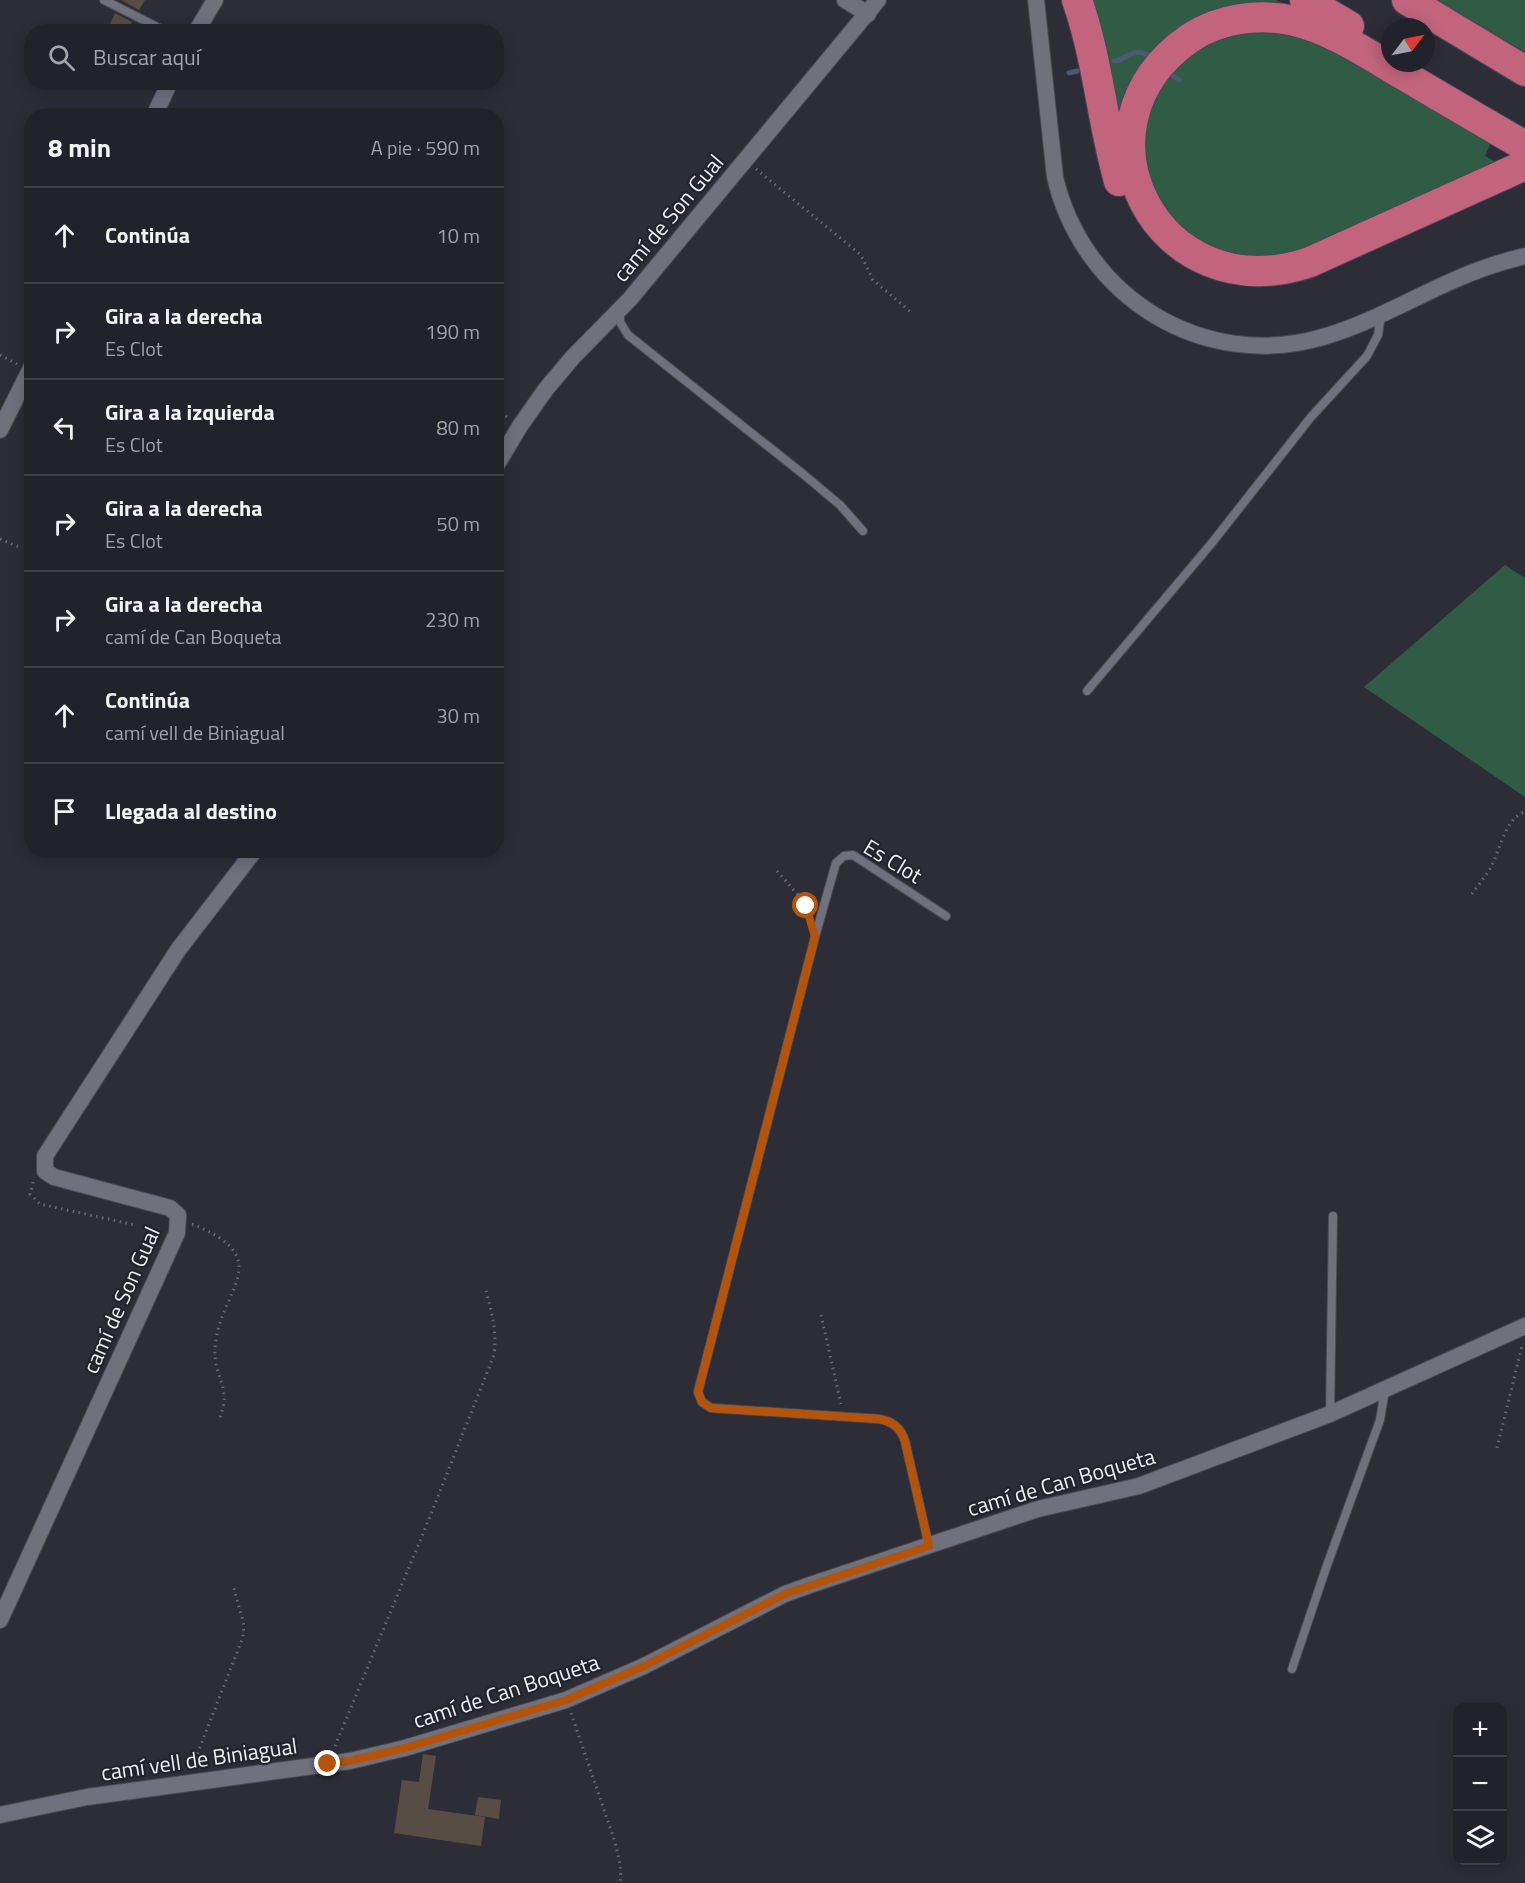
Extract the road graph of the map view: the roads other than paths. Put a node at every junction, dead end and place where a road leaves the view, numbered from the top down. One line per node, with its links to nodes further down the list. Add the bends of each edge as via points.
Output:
1 (104, 0): 9 (lane)
2 (214, 0): 10 (street)
3 (845, 0): 8 (street)
4 (1036, 0): 21 (street, via 1060,197 1076,234 1113,285 1145,310 1180,328 1242,344 1299,343)
5 (1077, 0): 18 (highway, via 1090,44 1113,162 1127,201 1157,245 1204,277 1248,287 1307,279)
6 (1305, 0): 11 (highway)
7 (1407, 0): 12 (highway)
8 (873, 7): 20 (street, camí de Son Gual)
9 (151, 24)
10 (200, 24)
11 (1381, 45)
12 (1525, 71)
13 (1426, 72): 16 (highway)
14 (166, 90): 15 (street)
15 (158, 108)
16 (1525, 131)
17 (1525, 146): 18 (highway, via 1340,38 1295,21 1264,17 1218,24 1175,49 1150,77 1132,122 1132,167 1140,192 1158,223 1188,252 1219,267 1240,271 1272,272 1310,262)
18 (1520, 176)
19 (1525, 256): 21 (street, via 1461,277)
20 (621, 308): 24 (street, camí de Son Gual, via 546,389); 25 (lane, via 620,322 628,335 803,474 840,505)
21 (1381, 315): 26 (lane, via 1378,335 1366,356 1311,417)
22 (24, 382): 23 (street)
23 (0, 430)
24 (504, 453)
25 (862, 531)
26 (1087, 691)
27 (249, 858): 34 (street, camí de Son Gual, via 178,950 45,1156 45,1171 54,1177 170,1208 179,1222)
28 (946, 916): 33 (lane, Es Clot, via 858,857 847,855 836,863 698,1392 702,1402 711,1408 886,1420 896,1426 903,1436)
29 (1333, 1216): 32 (lane)
30 (1524, 1333): 31 (street, camí de Can Boqueta)
31 (1385, 1390): 32 (street, camí de Can Boqueta); 35 (lane, via 1380,1420)
32 (1330, 1414): 33 (street, camí de Can Boqueta, via 1139,1486 1038,1509)
33 (929, 1546): 36 (street, camí de Can Boqueta, via 785,1594 644,1666 566,1700)
34 (0, 1620)
35 (1292, 1669)
36 (405, 1748): 37 (street, camí vell de Biniagual, via 336,1763 87,1797)
37 (0, 1815)

